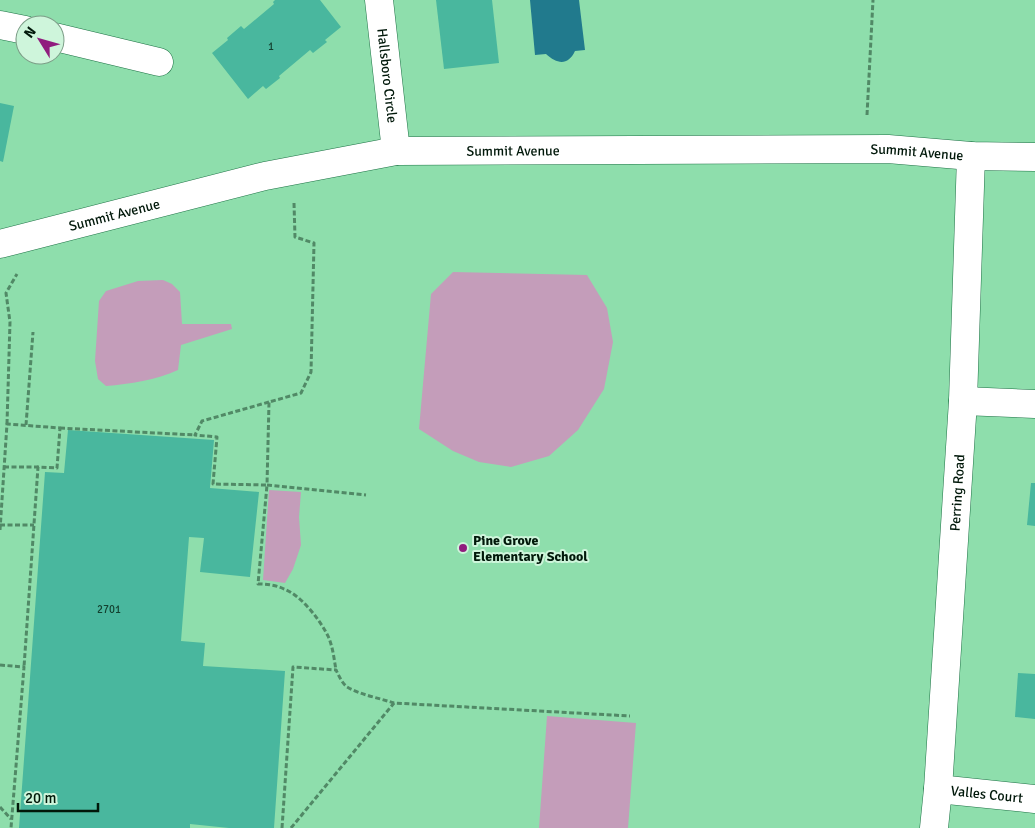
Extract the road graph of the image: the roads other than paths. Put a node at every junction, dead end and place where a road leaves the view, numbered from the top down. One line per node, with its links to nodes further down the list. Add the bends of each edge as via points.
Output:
1 (380, 0): 6 (street, Hallsboro Circle)
2 (0, 25): 3 (street)
3 (15, 28)
4 (65, 39): 5 (street)
5 (158, 62)
6 (396, 151): 7 (street, Summit Avenue, via 888,149); 9 (street, Summit Avenue, via 265,176)
7 (971, 156): 8 (street, Summit Avenue); 10 (street, Perring Road)
8 (1035, 157)
9 (0, 244)
10 (963, 401): 11 (street); 12 (street, Perring Road)
11 (1035, 404)
12 (938, 790): 13 (street, Valles Court); 14 (street, Perring Road)
13 (1035, 799)
14 (934, 828)

